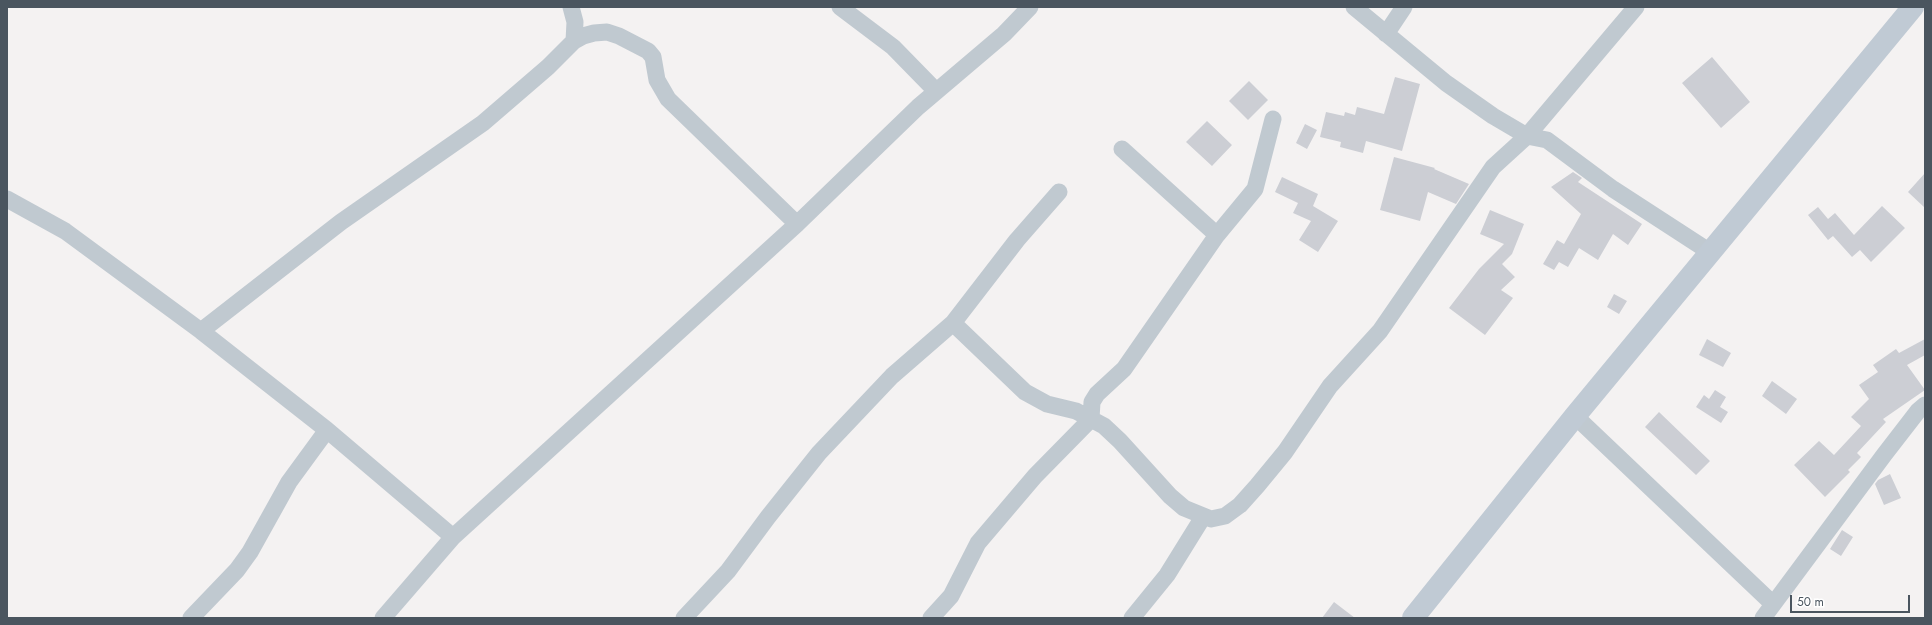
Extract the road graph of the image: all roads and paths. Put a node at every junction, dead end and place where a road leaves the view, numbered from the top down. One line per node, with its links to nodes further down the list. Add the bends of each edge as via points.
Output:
1 (571, 7): 9 (street)
2 (840, 7): 10 (street, via 893,47)
3 (1030, 7): 10 (street, via 1004,34)
4 (1354, 7): 8 (street)
5 (1404, 7): 8 (street)
6 (1636, 7): 12 (street)
7 (1913, 7): 18 (main road)
8 (1386, 34): 12 (street, via 1452,87)
9 (574, 41): 16 (street, via 594,33 607,32 648,50 653,57 657,80 668,98); 20 (street, via 483,123 341,222)
10 (936, 91): 16 (street)
11 (1273, 120): 17 (street, via 1256,189)
12 (1527, 136): 18 (street, via 1547,140 1613,189); 25 (street, via 1493,167 1380,331 1330,386 1285,452 1257,486 1240,505 1225,516 1211,519)
13 (1122, 149): 17 (street)
14 (1059, 192): 19 (street, via 1017,240)
15 (7, 200): 20 (street, via 66,231)
16 (797, 224): 26 (street)
17 (1217, 235): 23 (street, via 1124,368 1097,394 1092,402)
18 (1710, 252): 22 (main road)
19 (953, 323): 23 (street, via 1025,392 1047,404 1066,408); 30 (street, via 892,376 819,453 733,565)
20 (201, 331): 24 (street)
21 (1925, 404): 27 (street)
22 (1575, 416): 27 (street); 33 (main road)
23 (1091, 419): 25 (street, via 1104,426 1120,441 1170,496 1184,508); 31 (street, via 1035,476 978,543 951,596)
24 (326, 430): 26 (street); 28 (street, via 289,482 250,552)
25 (1203, 517): 32 (street, via 1167,575)
26 (453, 537): 29 (street)
27 (1773, 604): 34 (street)
28 (191, 618)
29 (383, 618)
30 (684, 618)
31 (931, 618)
32 (1132, 618)
33 (1413, 618)
34 (1763, 618)

